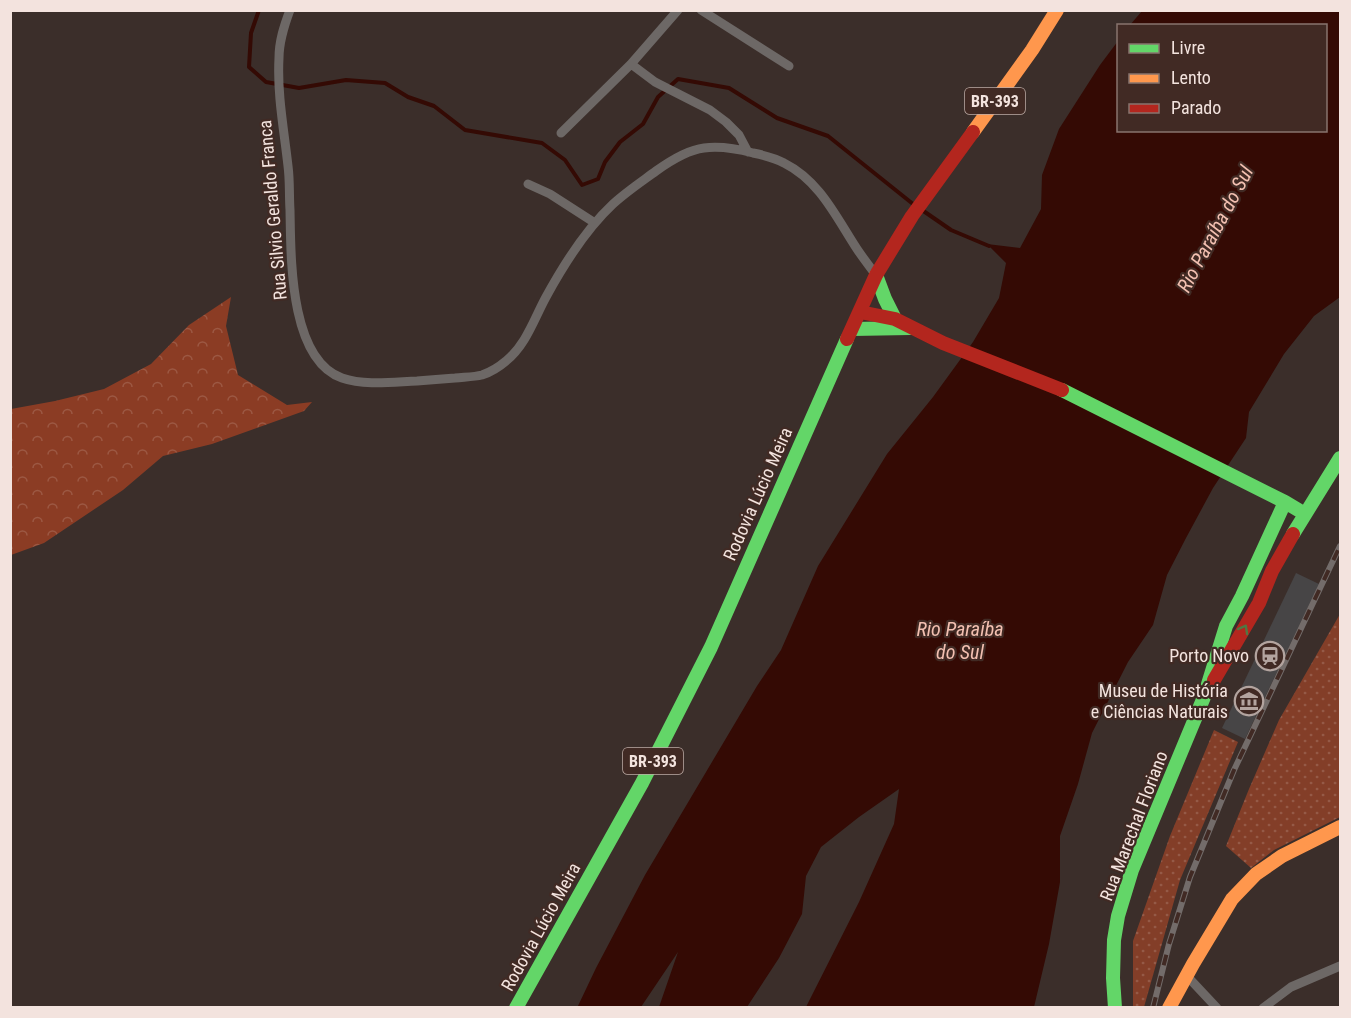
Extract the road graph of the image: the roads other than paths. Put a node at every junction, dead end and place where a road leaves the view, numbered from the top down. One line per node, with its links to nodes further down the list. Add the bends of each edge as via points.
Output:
1 (290, 10): 10 (street, Rua Silvio Geraldo Franca, via 280,43 279,78 293,283 306,339 326,370 355,382 380,383 484,375 509,359 523,340 571,255)
2 (678, 10): 5 (street)
3 (701, 10): 6 (street)
4 (1057, 10): 11 (main road, Rodovia Lúcio Meira / BR-393, via 912,216)
5 (632, 64): 7 (street); 8 (street, via 726,122 740,135)
6 (789, 66)
7 (561, 133)
8 (748, 152): 10 (street, Rua Silvio Geraldo Franca, via 704,148 684,154 629,190); 11 (street, Rua Silvio Geraldo Franca, via 783,162 803,175 823,196)
9 (528, 184): 10 (street)
10 (595, 223)
11 (876, 275): 12 (main road, Rodovia Lúcio Meira / BR-393); 13 (main road)
12 (860, 312): 13 (main road); 15 (main road, Rodovia Lúcio Meira / BR-393)
13 (895, 319): 14 (main road)
14 (915, 328): 15 (main road); 17 (main road, via 943,344 1059,389)
15 (852, 329): 27 (main road, Rodovia Lúcio Meira / BR-393, via 711,647 642,783)
16 (1341, 458): 18 (main road)
17 (1285, 502): 18 (main road); 19 (main road)
18 (1305, 514): 20 (main road)
19 (1258, 564): 20 (main road); 21 (main road)
20 (1272, 571): 22 (main road)
21 (1242, 596): 22 (main road); 23 (main road, via 1226,627)
22 (1259, 603): 23 (main road, one-way to 22)
23 (1204, 697): 28 (main road, Rua Marechal Floriano, via 1132,870 1118,916 1114,940)
24 (1341, 827): 26 (main road, via 1282,856 1256,874 1232,899)
25 (1341, 966): 31 (street, via 1291,987)
26 (1187, 976): 29 (main road); 30 (street)
27 (516, 1008)
28 (1115, 1008)
29 (1169, 1008)
30 (1217, 1008)
31 (1263, 1008)

